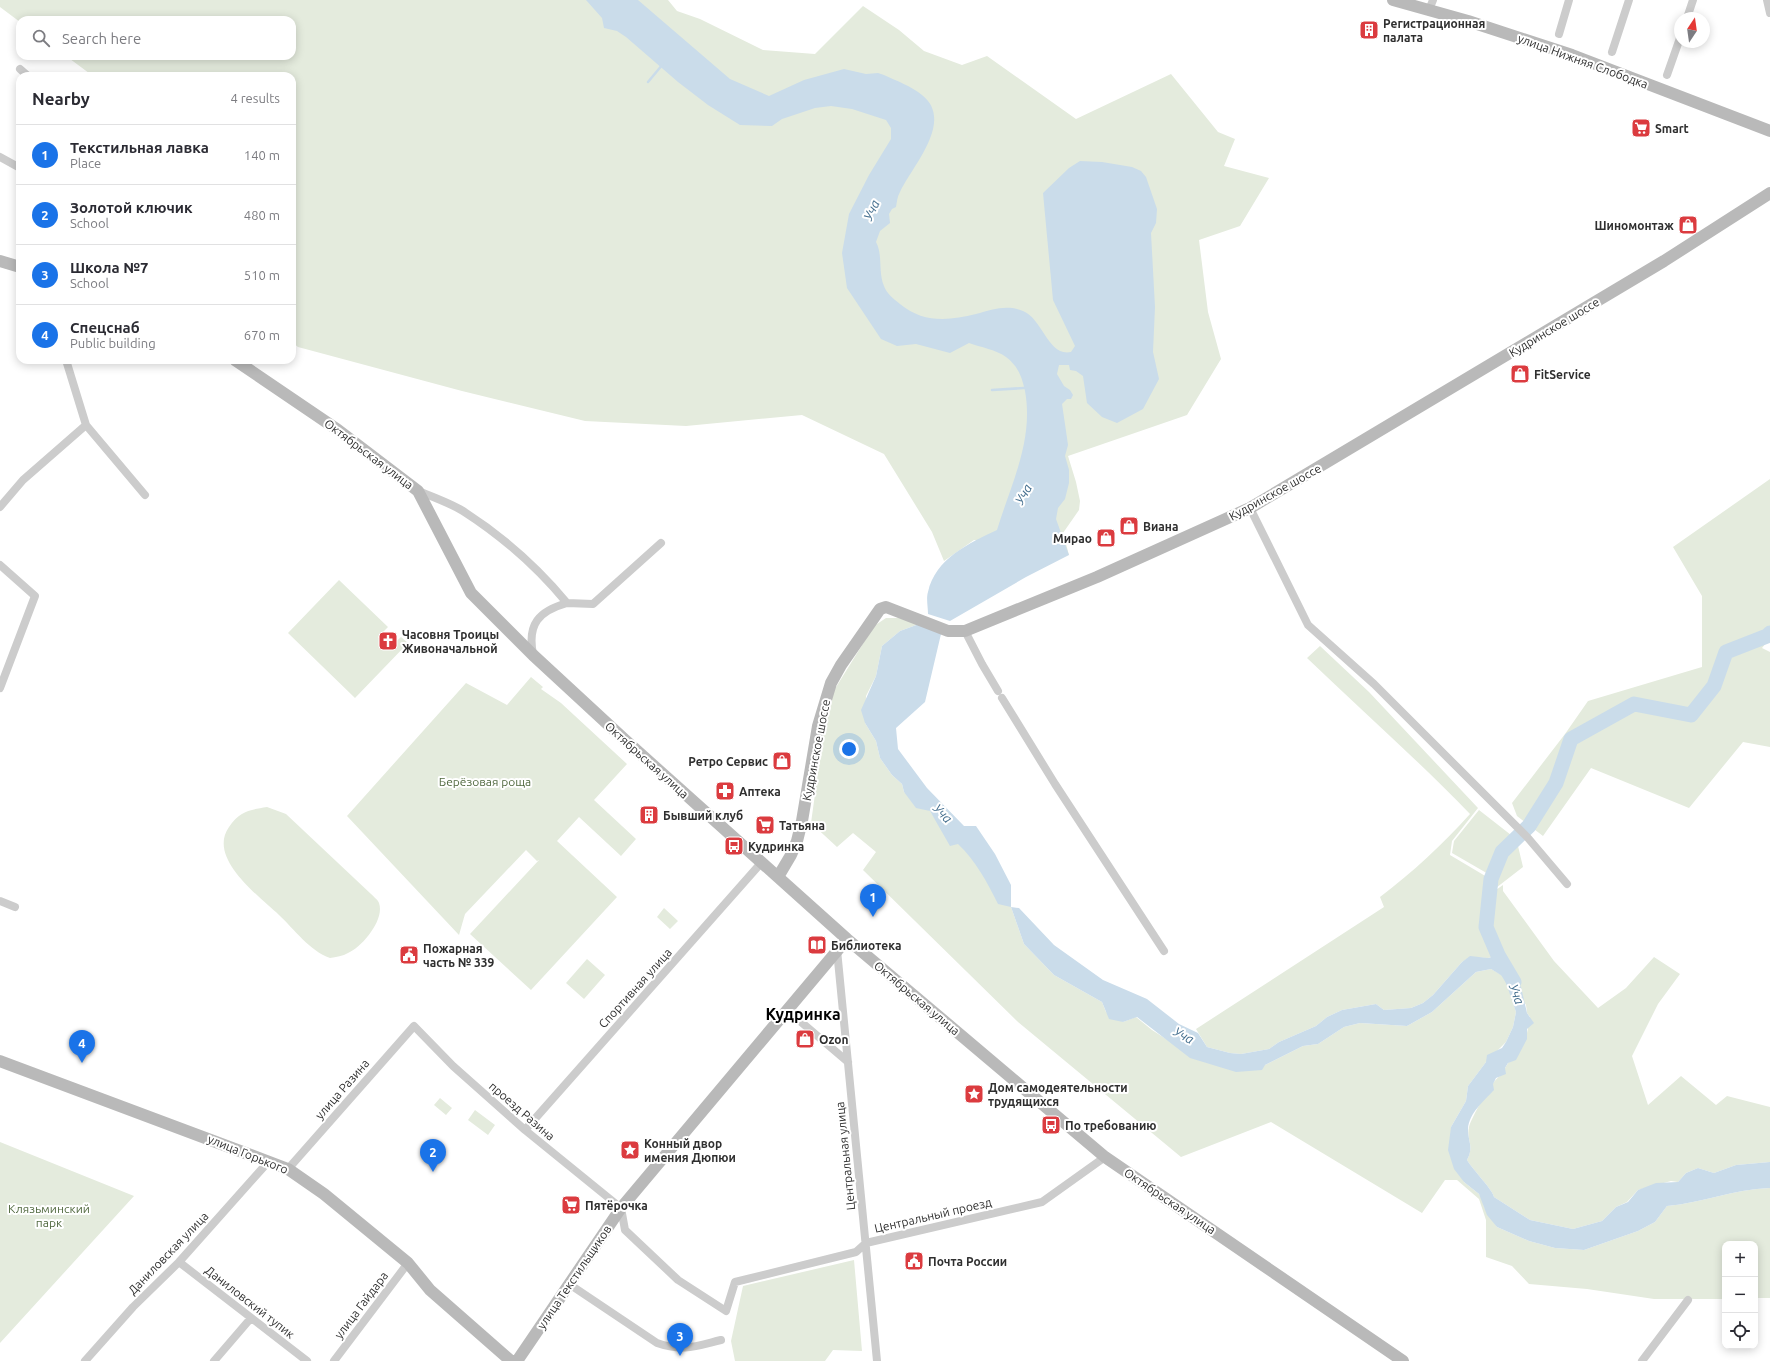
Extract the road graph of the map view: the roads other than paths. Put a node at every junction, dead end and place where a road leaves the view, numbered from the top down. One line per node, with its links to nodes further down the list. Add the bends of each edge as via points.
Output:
1 (1392, 0): 6 (street, улица Нижняя Слободка)
2 (1569, 0): 9 (street)
3 (1628, 0): 11 (street)
4 (1693, 0): 7 (street)
5 (1767, 0): 8 (street)
6 (1431, 5): 15 (street, улица Нижняя Слободка, via 1572,55)
7 (1689, 12)
8 (1770, 13)
9 (1560, 34)
10 (1676, 48): 14 (street)
11 (1612, 52)
12 (20, 68): 13 (street)
13 (24, 72)
14 (1667, 75)
15 (1770, 131)
16 (0, 157): 17 (street)
17 (16, 166)
18 (1770, 193): 27 (street, Кудринское шоссе, via 1664,261)
19 (0, 262): 20 (street)
20 (16, 266)
21 (67, 364): 23 (street)
22 (241, 364): 24 (street, Октябрьская улица, via 338,430)
23 (86, 425): 25 (street); 26 (street, via 23,480)
24 (418, 491): 30 (street, via 462,511 492,533 546,578); 32 (street, Октябрьская улица, via 470,593)
25 (145, 495)
26 (0, 506)
27 (1250, 508): 31 (street, Кудринское шоссе, via 1097,577); 36 (street, via 1308,625 1374,684 1528,838)
28 (661, 543): 30 (street, via 593,604)
29 (0, 565): 33 (street, via 35,596)
30 (567, 603): 32 (street, via 551,608 539,616 530,641)
31 (965, 631): 35 (street, Кудринское шоссе, via 948,631 886,607 880,609 840,665 831,683 818,726 797,841); 41 (street, via 1000,694)
32 (533, 655): 34 (street, Октябрьская улица)
33 (0, 688)
34 (762, 862): 35 (street, Октябрьская улица); 46 (street, Спортивная улица)
35 (778, 877): 39 (street, Октябрьская улица)
36 (1567, 884)
37 (0, 901): 38 (street)
38 (15, 906)
39 (847, 939): 40 (street, улица Текстильщиков); 47 (street, Октябрьская улица)
40 (837, 949): 42 (street, улица Текстильщиков); 45 (street, Центральная улица)
41 (1164, 951)
42 (787, 1010): 45 (street); 50 (street, улица Текстильщиков)
43 (414, 1026): 46 (street, проезд Разина, via 453,1066); 49 (street, улица Разина)
44 (0, 1061): 48 (street, улица Горького)
45 (848, 1062): 51 (street, Центральная улица)
46 (524, 1130): 50 (street, проезд Разина)
47 (1105, 1157): 51 (street, Центральный проезд, via 1042,1202); 65 (street, Октябрьская улица)
48 (269, 1161): 49 (street, улица Горького); 52 (street, Даниловская улица)
49 (288, 1168): 53 (street, улица Горького)
50 (620, 1208): 51 (street, Центральный проезд, via 624,1230 678,1280 726,1311 735,1282 856,1252); 54 (street, улица Текстильщиков)
51 (866, 1243): 64 (street, Центральная улица)
52 (179, 1262): 56 (street, Даниловский тупик); 58 (street, Даниловская улица, via 133,1307)
53 (408, 1263): 61 (street, улица Гайдара); 62 (street, улица Горького, via 430,1290)
54 (569, 1284): 57 (street, via 657,1343 674,1348); 63 (street, улица Текстильщиков)
55 (1688, 1300): 66 (street)
56 (251, 1318): 59 (street); 60 (street, Даниловский тупик)
57 (722, 1340)
58 (85, 1361)
59 (214, 1361)
60 (307, 1361)
61 (334, 1361)
62 (510, 1361)
63 (517, 1361)
64 (877, 1361)
65 (1404, 1361)
66 (1642, 1361)

